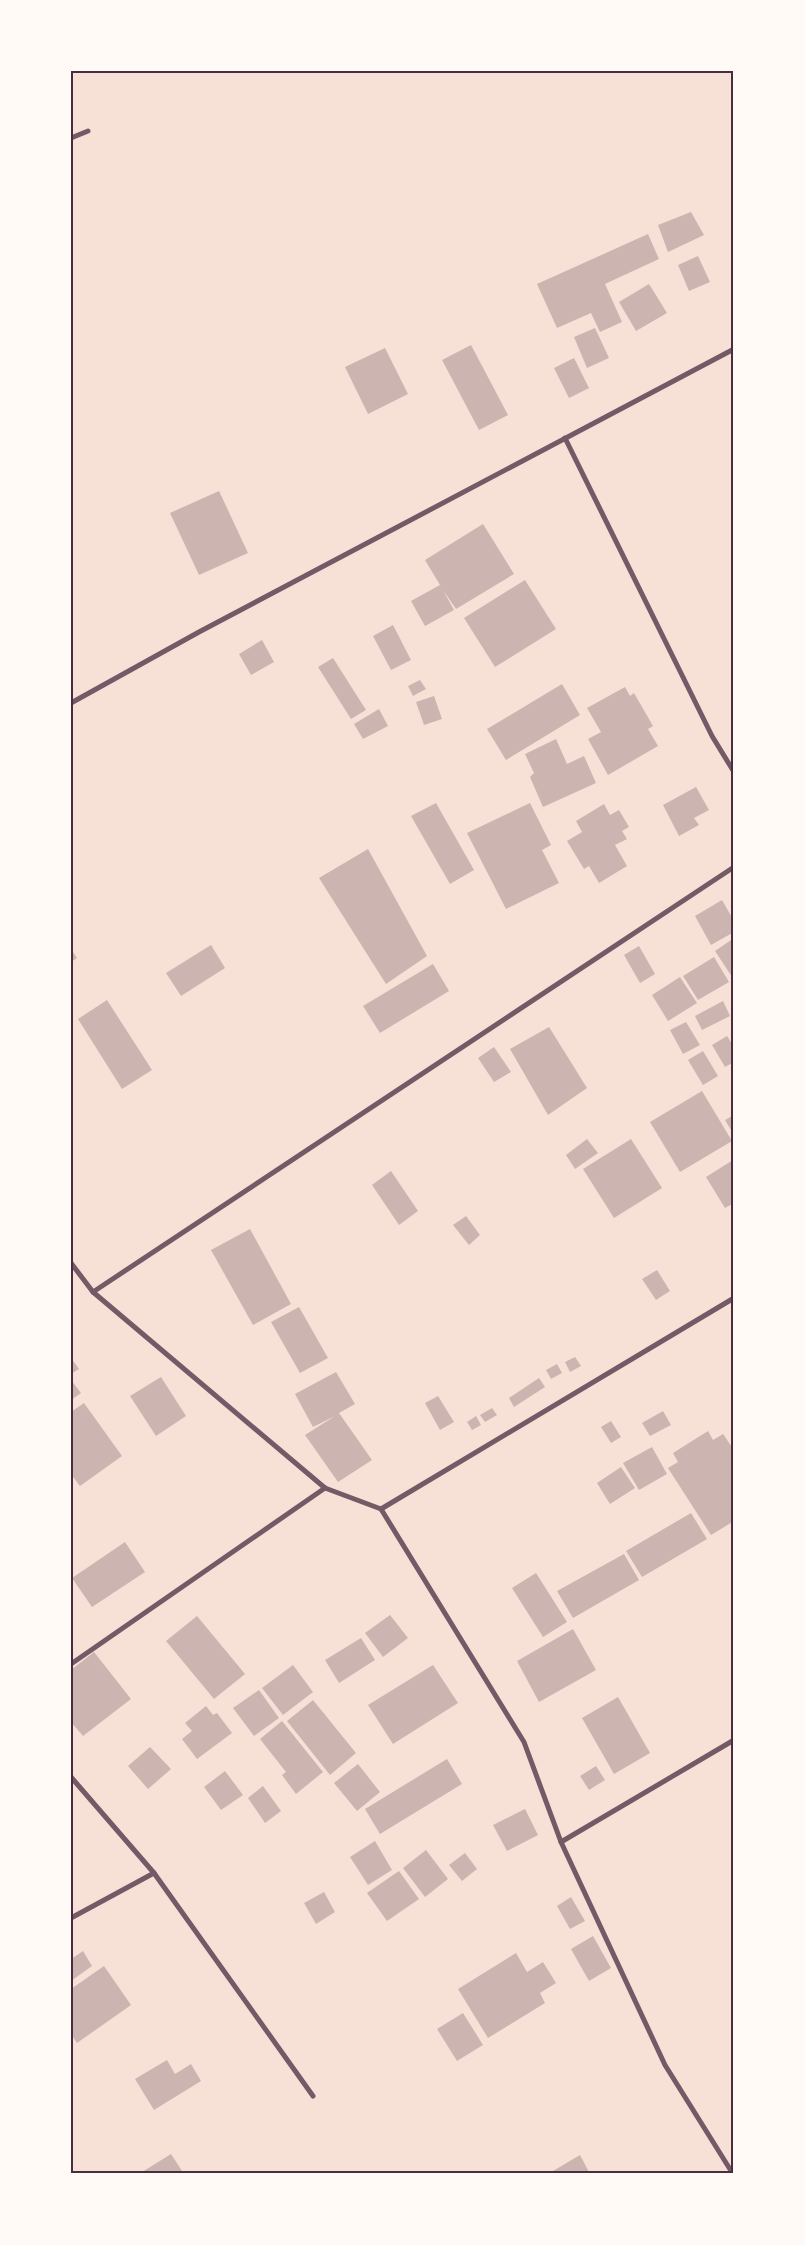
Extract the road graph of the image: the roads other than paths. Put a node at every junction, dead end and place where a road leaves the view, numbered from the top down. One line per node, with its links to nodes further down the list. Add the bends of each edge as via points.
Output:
1 (88, 131): 2 (street)
2 (71, 138)
3 (734, 349): 4 (street)
4 (565, 438): 5 (street, via 198,632); 6 (street, via 712,736)
5 (71, 703)
6 (734, 772)
7 (734, 867): 9 (street)
8 (71, 1263): 9 (street)
9 (93, 1292): 11 (street)
10 (734, 1298): 12 (street)
11 (326, 1488): 12 (street); 13 (street)
12 (381, 1509): 16 (street, via 524,1742)
13 (71, 1664)
14 (734, 1740): 16 (street)
15 (71, 1777): 17 (street)
16 (561, 1842): 20 (street, via 665,2065)
17 (154, 1873): 18 (street); 19 (street)
18 (71, 1918)
19 (313, 2096)
20 (733, 2174)

